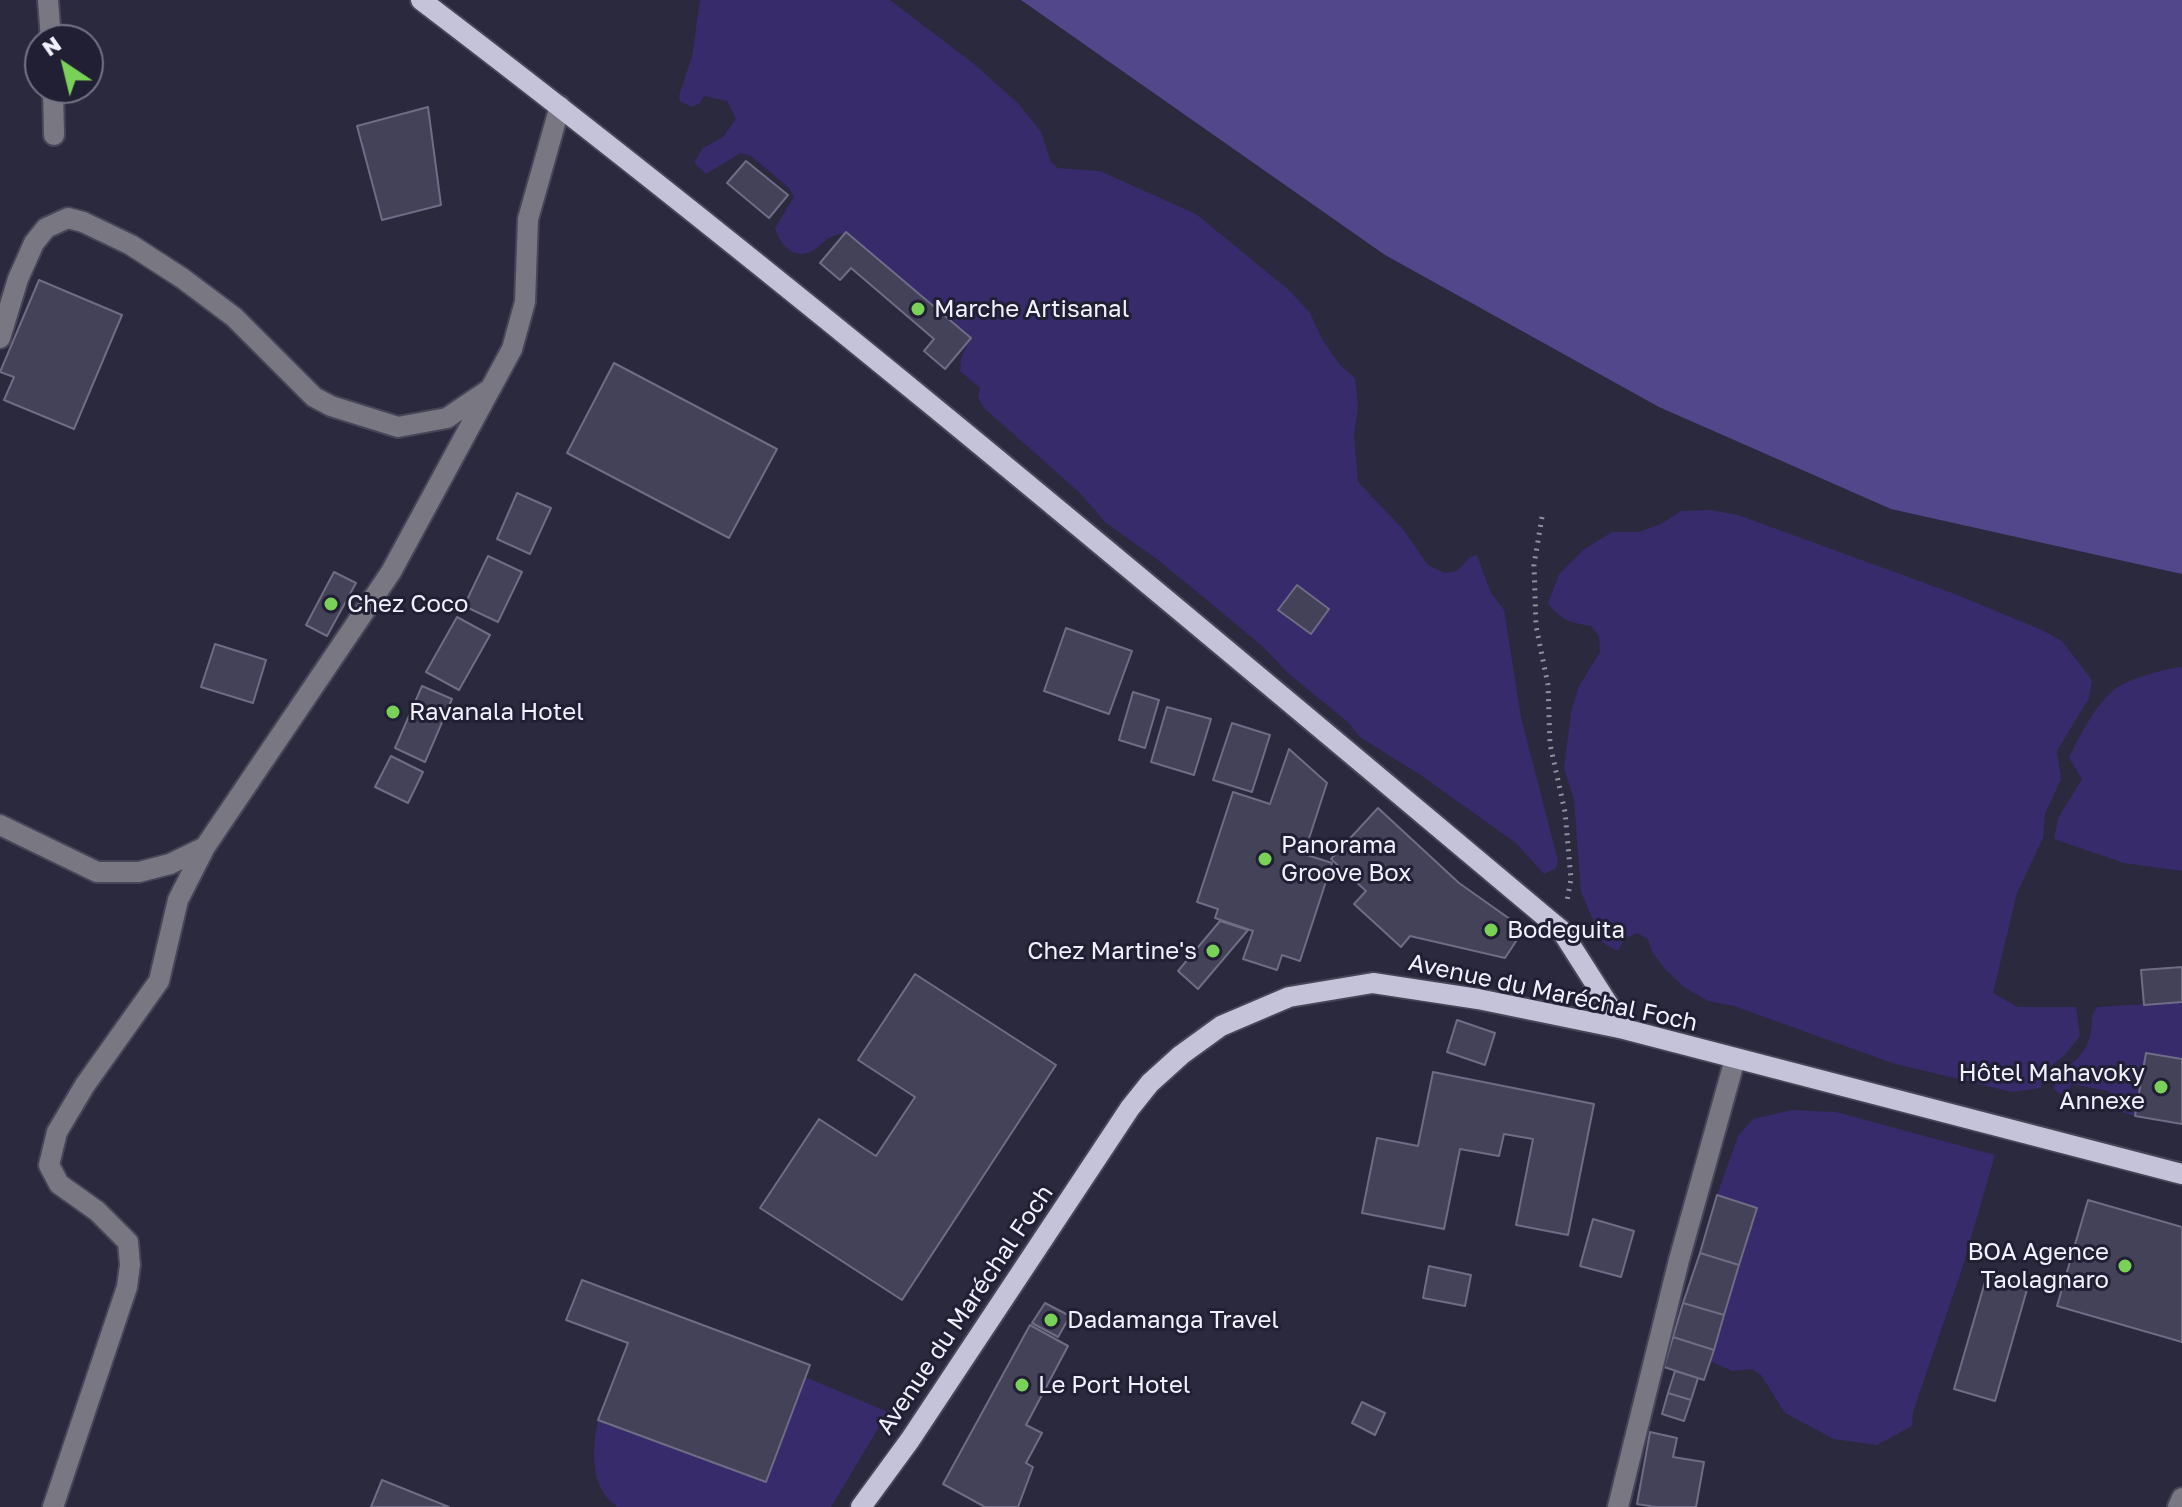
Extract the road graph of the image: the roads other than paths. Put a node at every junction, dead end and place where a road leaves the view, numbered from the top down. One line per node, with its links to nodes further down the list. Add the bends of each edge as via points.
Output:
1 (48, 0): 3 (street)
2 (421, 0): 5 (main road)
3 (50, 24)
4 (53, 104): 6 (street)
5 (560, 106): 8 (street, via 528,219 525,302 512,349); 11 (main road, via 949,419 1561,930)
6 (54, 135)
7 (0, 338): 8 (street, via 34,243 46,228 68,218 131,245 182,278 234,317 314,397 331,406 398,427 447,418)
8 (490, 389): 10 (street, via 391,572)
9 (0, 825): 10 (street, via 97,872 139,872)
10 (205, 847): 15 (street, via 178,900 159,981 85,1085 57,1132 49,1165 59,1184 128,1242 130,1265)
11 (1624, 1029): 12 (main road, Avenue du Maréchal Foch); 16 (main road, Avenue du Maréchal Foch, via 1373,983 1289,997 1221,1026 1161,1073 1130,1108)
12 (1735, 1059): 13 (main road, Avenue du Maréchal Foch); 17 (street)
13 (2182, 1174)
14 (2182, 1498): 18 (street)
15 (53, 1507)
16 (861, 1507)
17 (1618, 1507)
18 (2178, 1507)

